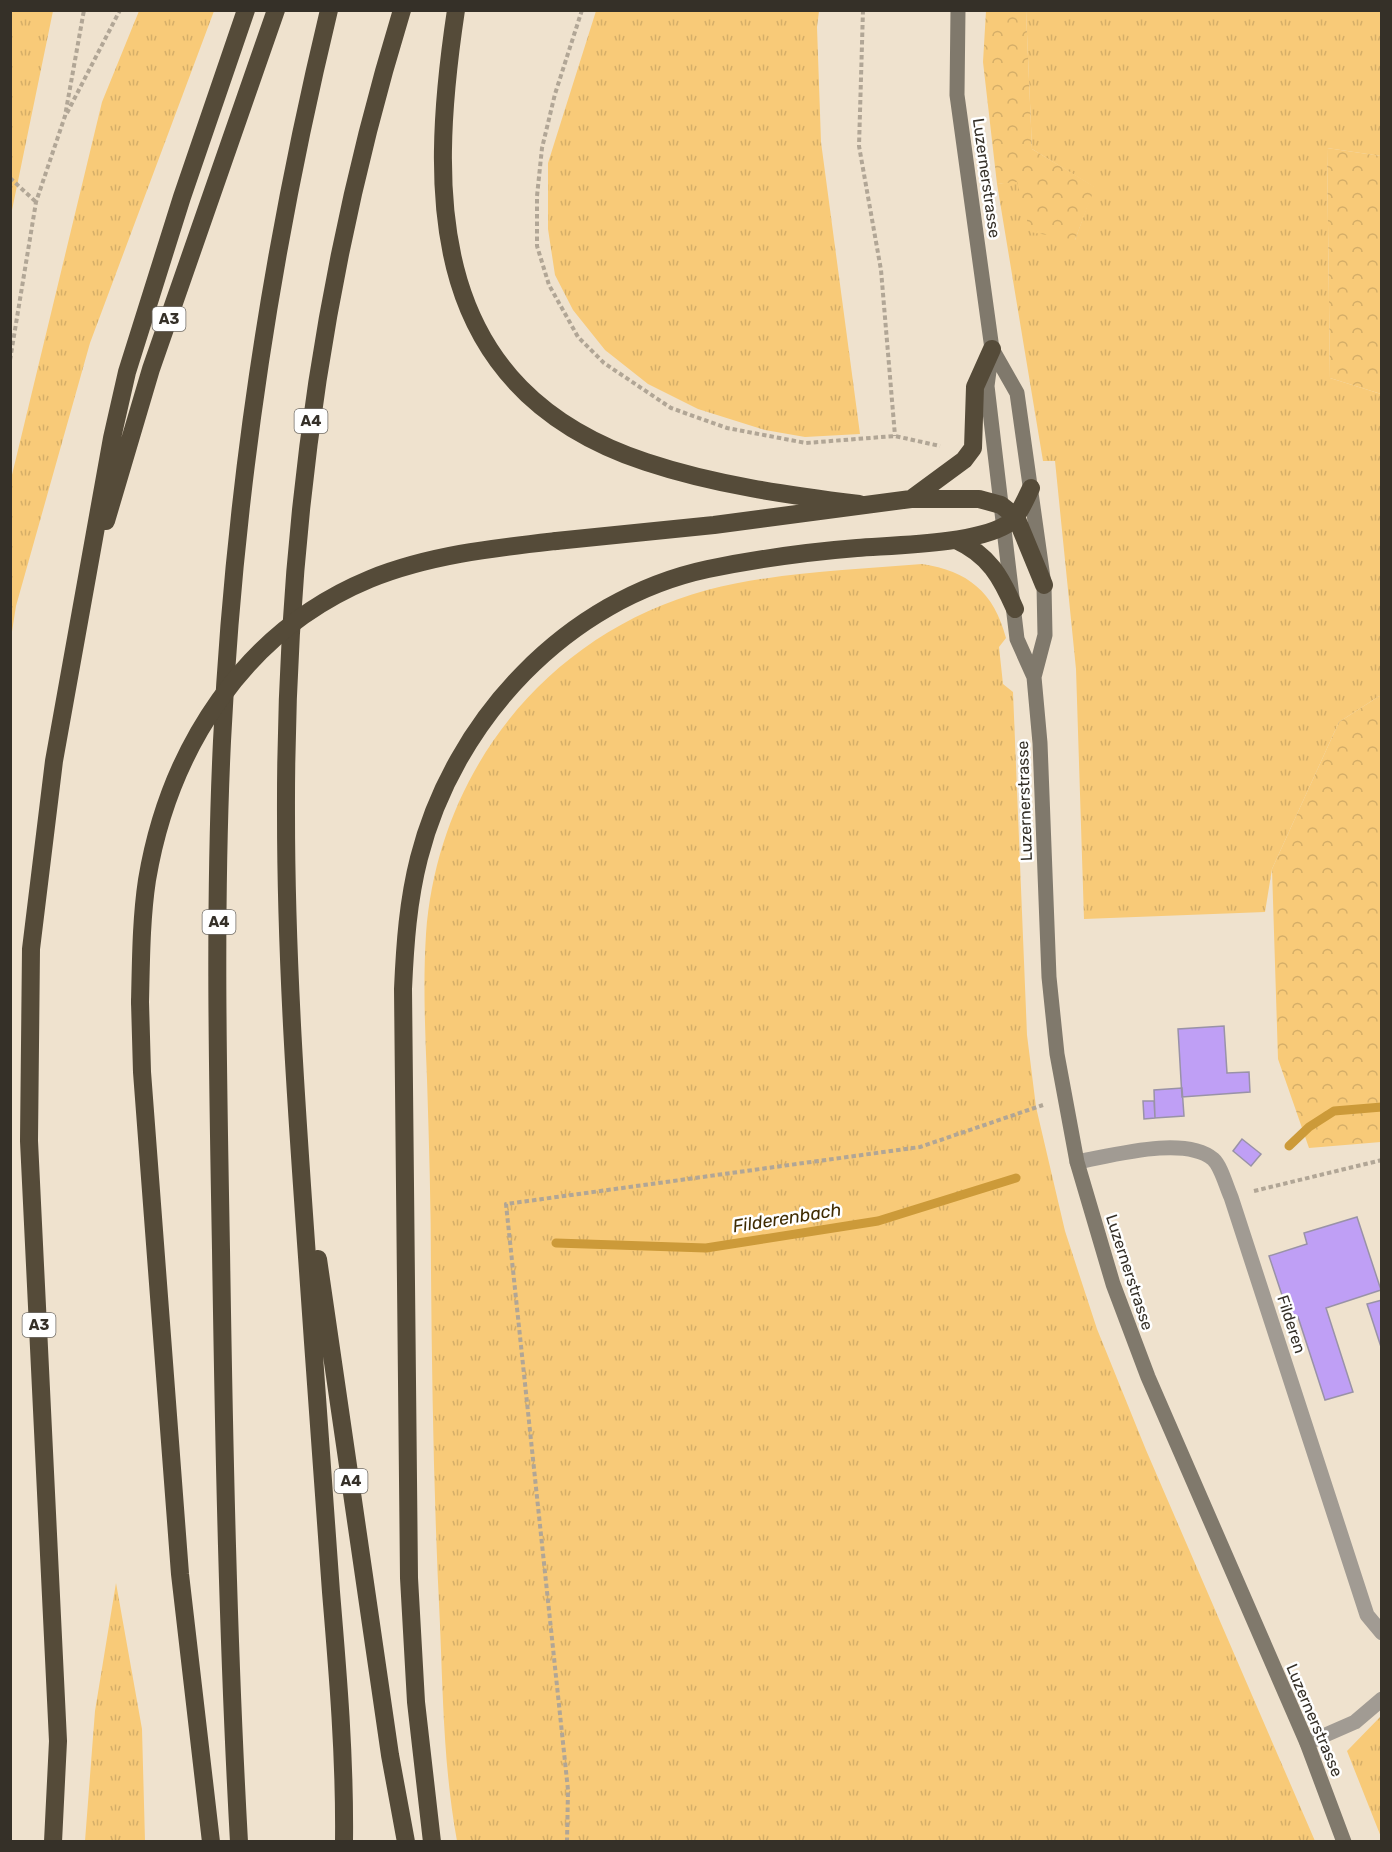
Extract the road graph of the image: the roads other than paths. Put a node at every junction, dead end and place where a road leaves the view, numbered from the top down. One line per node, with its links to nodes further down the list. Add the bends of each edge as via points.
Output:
1 (246, 10): 16 (highway, via 127,372 102,486)
2 (276, 10): 16 (highway, A3, via 118,475)
3 (329, 10): 25 (highway, A4, via 284,209 256,384 240,505 222,743 218,984 221,1286)
4 (402, 10): 18 (highway, A4, via 342,244 313,402 297,542 286,814 288,945)
5 (456, 10): 10 (highway, via 442,155 447,236 457,281 475,321 514,380 565,422 646,462 742,486)
6 (958, 10): 7 (main road, Luzernerstrasse, via 957,95)
7 (992, 349): 8 (main road, Luzernerstrasse, via 1017,393); 9 (highway, via 975,387 973,448 964,460); 11 (main road, Luzernerstrasse, via 987,386)
8 (1031, 488): 12 (highway); 14 (main road, Luzernerstrasse)
9 (910, 499): 10 (highway); 11 (highway, via 979,499)
10 (859, 504): 24 (highway, bridge, via 445,558 370,579 316,608 274,640 219,699 191,743 165,806 146,891 140,1002 180,1574)
11 (1001, 505): 12 (highway)
12 (1010, 522): 13 (highway); 14 (highway); 15 (main road, Luzernerstrasse)
13 (956, 540): 15 (highway, via 986,558 999,574); 28 (highway, via 836,550 717,567 665,581 613,604 541,655 511,687 458,759 439,803 419,856 405,940 403,989 409,1578 416,1702)
14 (1044, 585): 17 (main road, Luzernerstrasse, via 1045,635)
15 (1015, 609): 17 (main road, Luzernerstrasse, via 1017,639)
16 (77, 633): 23 (highway, A3, via 43,838 28,1017 29,1141 56,1670 58,1741)
17 (1035, 676): 19 (main road, Luzernerstrasse, via 1049,977 1064,1098)
18 (298, 1121): 26 (highway, A4, via 337,1667); 27 (highway, A4)
19 (1077, 1162): 20 (street, Filderen, via 1171,1147 1195,1149 1214,1160 1231,1197 1367,1615); 22 (main road, Luzernerstrasse, via 1113,1284 1148,1377)
20 (1382, 1633)
21 (1382, 1699): 22 (street, via 1355,1722)
22 (1307, 1743): 29 (main road, Luzernerstrasse)
23 (53, 1842)
24 (211, 1842)
25 (239, 1842)
26 (344, 1842)
27 (406, 1842)
28 (432, 1842)
29 (1344, 1842)

